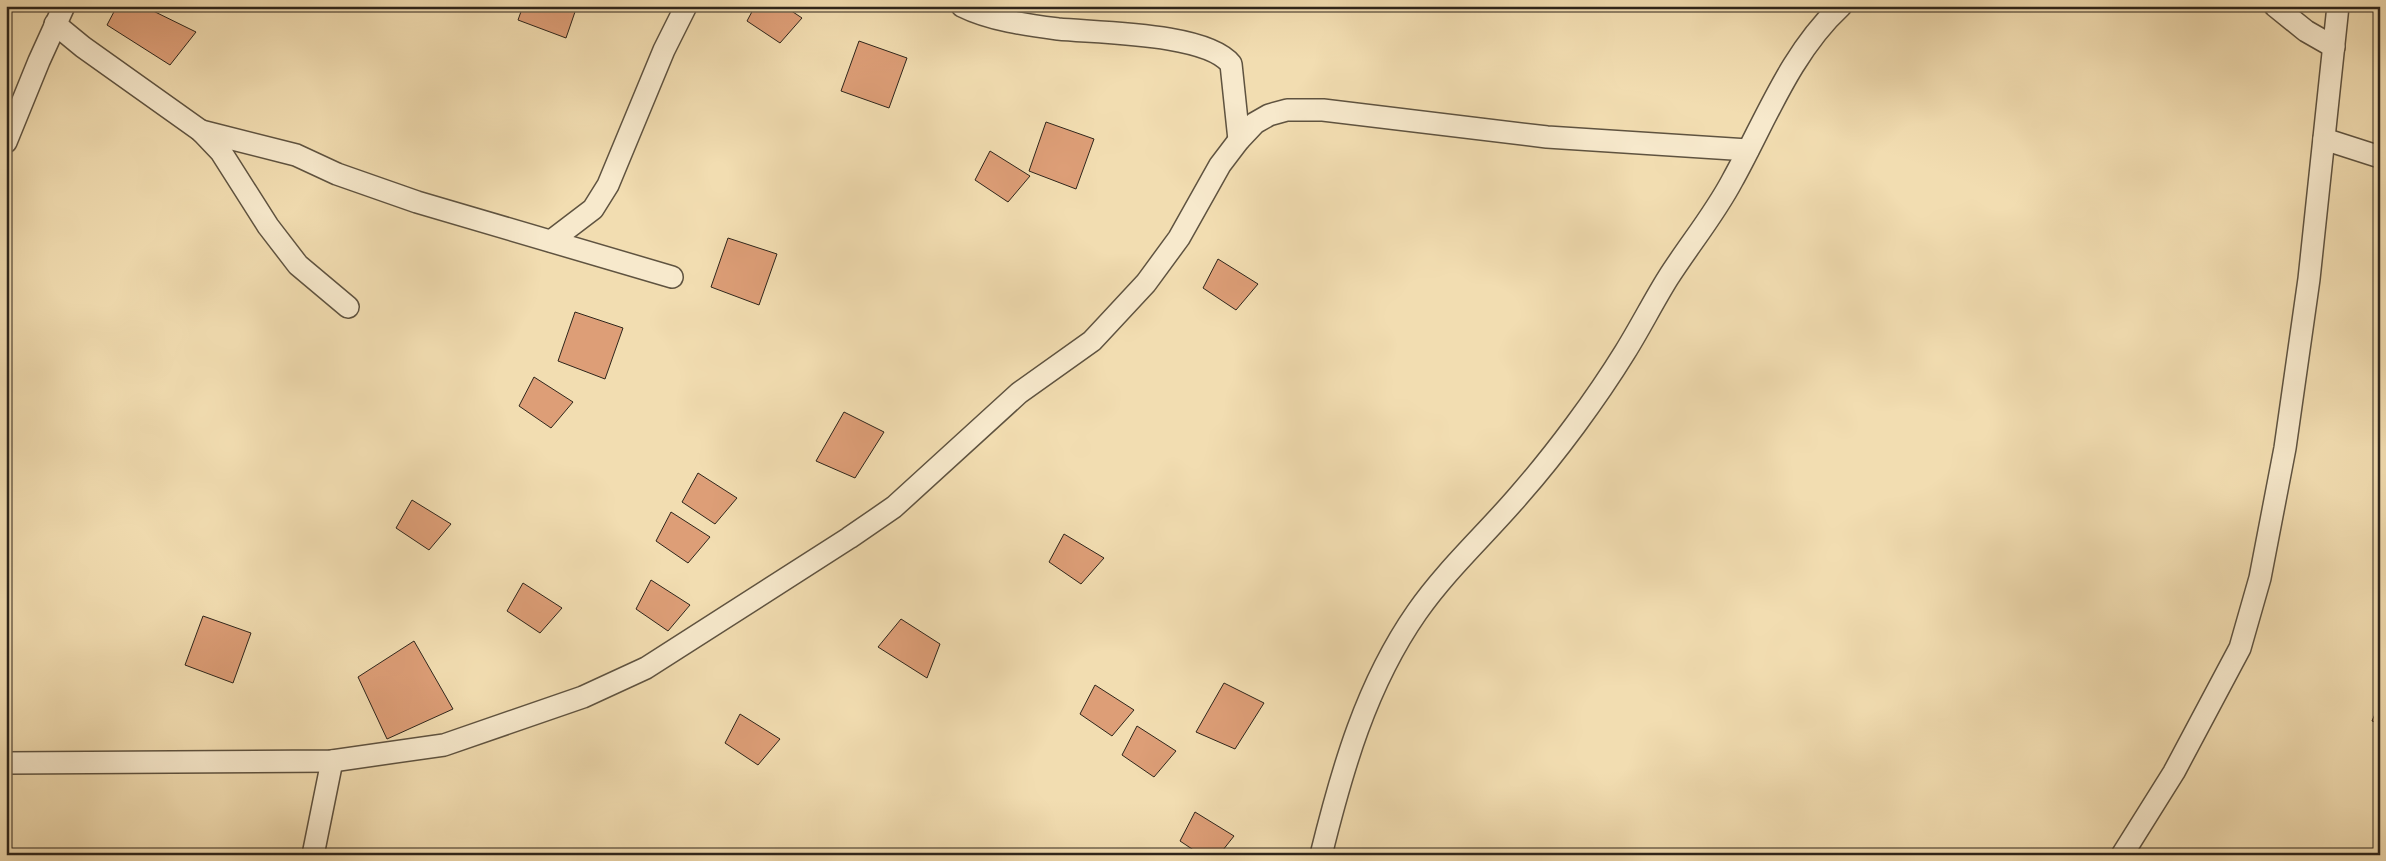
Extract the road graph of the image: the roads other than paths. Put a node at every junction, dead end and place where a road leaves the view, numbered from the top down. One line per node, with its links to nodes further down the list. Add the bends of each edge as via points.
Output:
1 (686, 6): 14 (street, via 664,50 608,185 593,208)
2 (962, 6): 10 (street, via 1003,20 1186,42 1212,49 1232,64)
3 (1841, 6): 12 (street, via 1805,45)
4 (2275, 6): 7 (street, via 2306,31)
5 (2338, 6): 7 (street)
6 (59, 15): 8 (street, via 83,47); 11 (street)
7 (2334, 47): 9 (street)
8 (201, 131): 14 (street, via 296,155 337,174 417,202); 16 (street, via 221,152 268,226 298,265)
9 (2324, 139): 13 (street); 21 (street, via 2309,279 2285,448 2260,578 2243,639 2210,708)
10 (1239, 140): 12 (street, via 1255,123 1269,115 1287,110 1323,110 1547,137); 17 (street, via 1220,165 1179,238 1146,283 1092,341 1019,392 894,507 850,538 646,668 584,697 444,745)
11 (6, 142)
12 (1748, 150): 20 (street, via 1732,183 1668,278 1624,354 1520,494 1435,588 1395,647 1373,688 1349,750)
13 (2380, 157)
14 (551, 241): 15 (street)
15 (672, 277)
16 (348, 307)
17 (332, 761): 18 (street); 19 (street)
18 (6, 763)
19 (313, 855)
20 (1321, 855)
21 (2122, 855)

